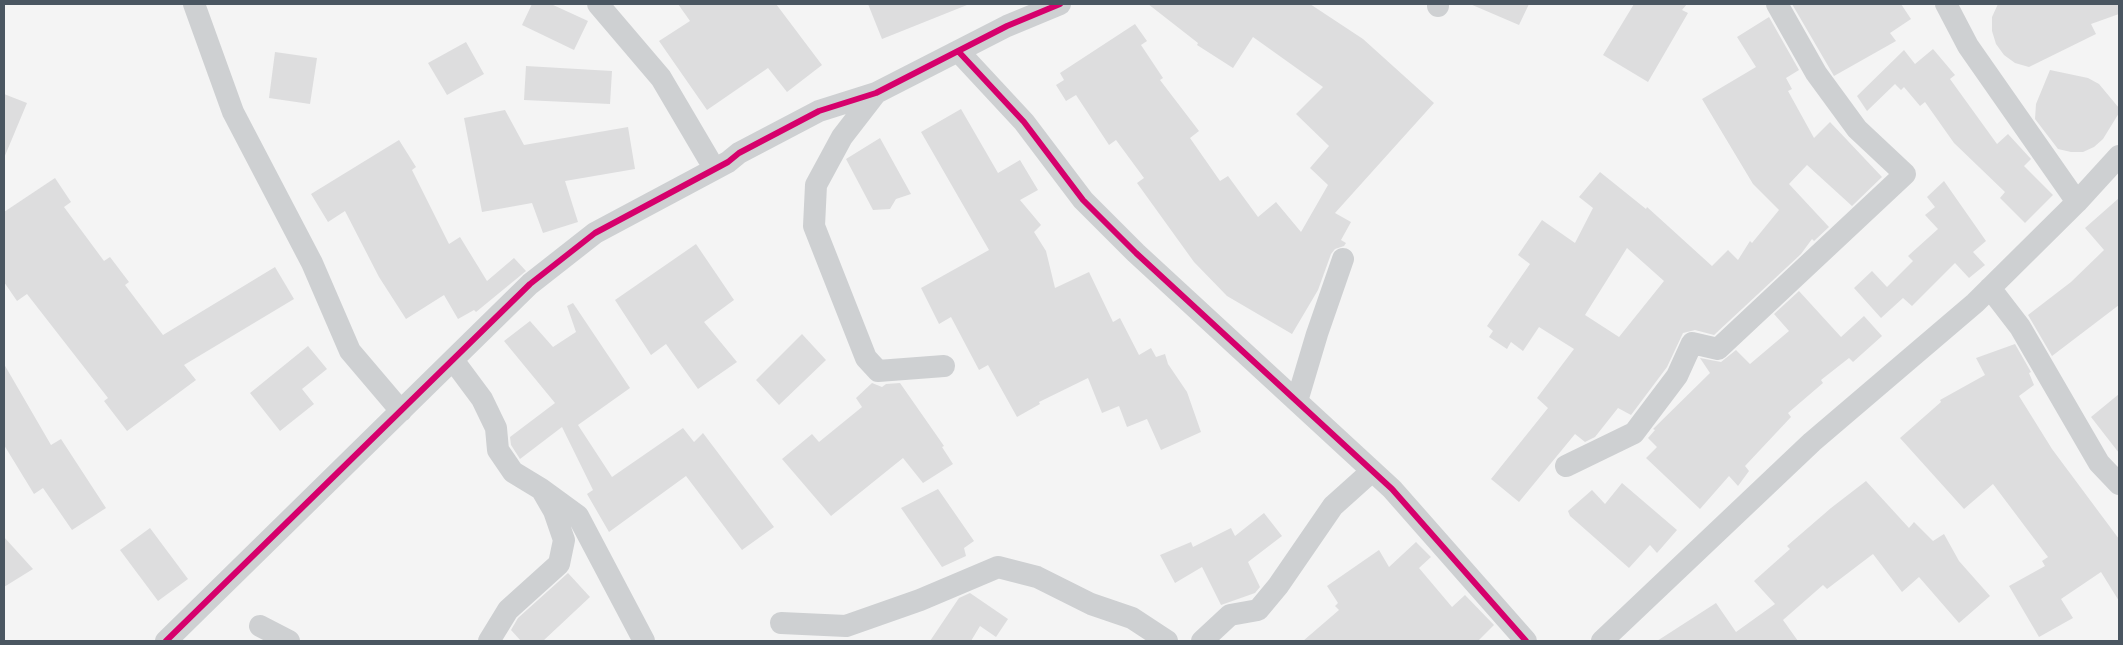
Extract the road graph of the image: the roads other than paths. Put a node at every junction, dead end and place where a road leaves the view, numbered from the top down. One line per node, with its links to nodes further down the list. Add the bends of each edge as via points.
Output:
1 (194, 4): 16 (street, via 232,112 312,263 350,351)
2 (598, 4): 9 (street, via 661,78)
3 (1060, 4): 6 (street)
4 (1777, 4): 17 (street, via 1816,73 1857,128 1905,174 1718,349 1692,343 1677,376 1634,433)
5 (1946, 4): 10 (street, via 1968,46)
6 (958, 51): 7 (street); 15 (street, via 1024,122 1083,200)
7 (876, 93): 9 (street, via 819,111); 14 (street, via 842,136 816,184 814,226 866,358 878,371)
8 (2119, 156): 10 (street)
9 (714, 168): 13 (street, via 595,233 530,284)
10 (2077, 202): 12 (street)
11 (1343, 260): 15 (street, via 1316,334)
12 (1990, 288): 19 (street, via 2020,327 2099,463); 30 (street, via 1812,442)
13 (453, 360): 16 (street); 20 (street, via 482,399 496,428 498,450 513,472)
14 (944, 366)
15 (1297, 401): 18 (street)
16 (401, 411): 23 (street)
17 (1566, 466)
18 (1372, 471): 28 (street, via 1333,506 1258,610 1230,615); 29 (street, via 1392,489)
19 (2119, 484)
20 (542, 489): 25 (street, via 564,540 559,564 508,610); 26 (street, via 578,516)
21 (781, 623): 27 (street, via 846,626 920,600 998,567 1037,577 1091,604 1132,618)
22 (260, 626): 24 (street)
23 (166, 641)
24 (289, 641)
25 (489, 641)
26 (644, 641)
27 (1167, 641)
28 (1202, 641)
29 (1526, 641)
30 (1602, 641)

